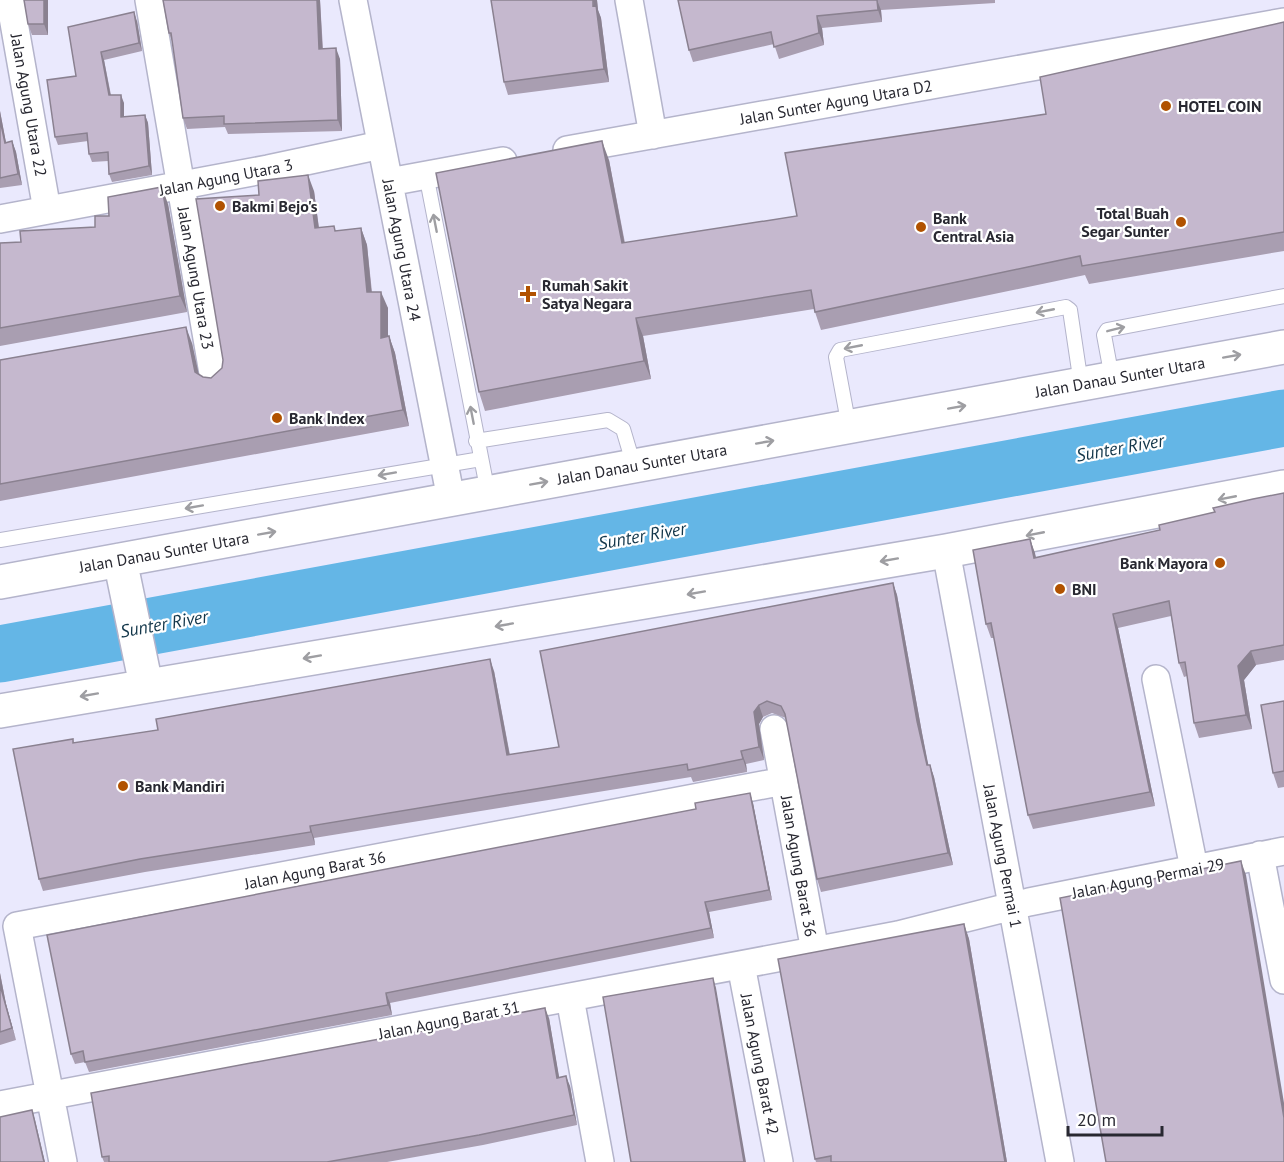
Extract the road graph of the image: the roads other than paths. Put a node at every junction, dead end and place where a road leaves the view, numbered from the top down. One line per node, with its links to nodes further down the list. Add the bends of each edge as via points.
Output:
1 (10, 0): 6 (street, Jalan Agung Utara 22)
2 (149, 0): 11 (street, Jalan Agung Utara 23)
3 (353, 0): 8 (street, Jalan Agung Utara 24)
4 (629, 0): 7 (street)
5 (1284, 22): 7 (street, Jalan Sunter Agung Utara D2)
6 (8, 29): 12 (street, Jalan Agung Utara 22)
7 (653, 135): 9 (street, Jalan Sunter Agung Utara D2)
8 (381, 145): 10 (street, Jalan Agung Utara 24); 11 (street, Jalan Agung Utara 3)
9 (426, 174): 10 (street, Jalan Sunter Agung Utara D2); 19 (lane, one-way to 9)
10 (389, 182): 21 (street, Jalan Agung Utara 24)
11 (180, 186): 12 (street, Jalan Agung Utara 3); 16 (street, Jalan Agung Utara 23, via 193,327)
12 (47, 210): 13 (street, Jalan Agung Utara 3)
13 (0, 219)
14 (1284, 296): 17 (lane, one-way to 14, via 1107,330)
15 (1284, 347): 17 (main road, Jalan Danau Sunter Utara, one-way to 15)
16 (214, 379)
17 (1097, 381): 18 (main road, Jalan Danau Sunter Utara, one-way to 17); 18 (lane, one-way to 18, via 1066,307 840,350 836,357)
18 (849, 427): 22 (main road, Jalan Danau Sunter Utara, one-way to 18)
19 (476, 441): 20 (lane); 22 (lane, via 608,420 623,429)
20 (481, 459): 21 (lane); 24 (lane)
21 (445, 465): 25 (street, Jalan Agung Utara 24); 26 (lane, one-way to 26)
22 (634, 466): 24 (main road, Jalan Danau Sunter Utara, one-way to 22)
23 (1284, 487): 27 (main road, one-way to 27)
24 (489, 493): 25 (main road, Jalan Danau Sunter Utara)
25 (451, 499): 28 (main road, Jalan Danau Sunter Utara, one-way to 25)
26 (0, 540)
27 (946, 551): 30 (main road, one-way to 30); 37 (street, Jalan Agung Permai 1)
28 (123, 573): 29 (main road, Jalan Danau Sunter Utara); 30 (main road)
29 (0, 582)
30 (144, 675): 32 (main road, one-way to 32)
31 (1156, 678): 36 (street)
32 (0, 711)
33 (774, 729): 34 (street, Jalan Agung Barat 36)
34 (784, 781): 39 (street, Jalan Agung Barat 36); 43 (street, Jalan Agung Barat 36, via 17,926)
35 (1272, 853): 36 (street, Jalan Agung Permai 29); 41 (street)
36 (1194, 868): 37 (street, Jalan Agung Permai 29)
37 (1012, 906): 38 (street, Jalan Agung Permai 29); 48 (street, Jalan Agung Permai 1)
38 (898, 935): 39 (street, Jalan Agung Barat 31)
39 (815, 951): 40 (street, Jalan Agung Barat 31)
40 (741, 965): 42 (street, Jalan Agung Barat 31); 47 (street, Jalan Agung Barat 42)
41 (1284, 980)
42 (570, 998): 43 (street, Jalan Agung Barat 31); 46 (street)
43 (52, 1096): 44 (street, Jalan Agung Barat 31); 45 (street)
44 (0, 1105)
45 (63, 1162)
46 (600, 1162)
47 (779, 1162)
48 (1060, 1162)

